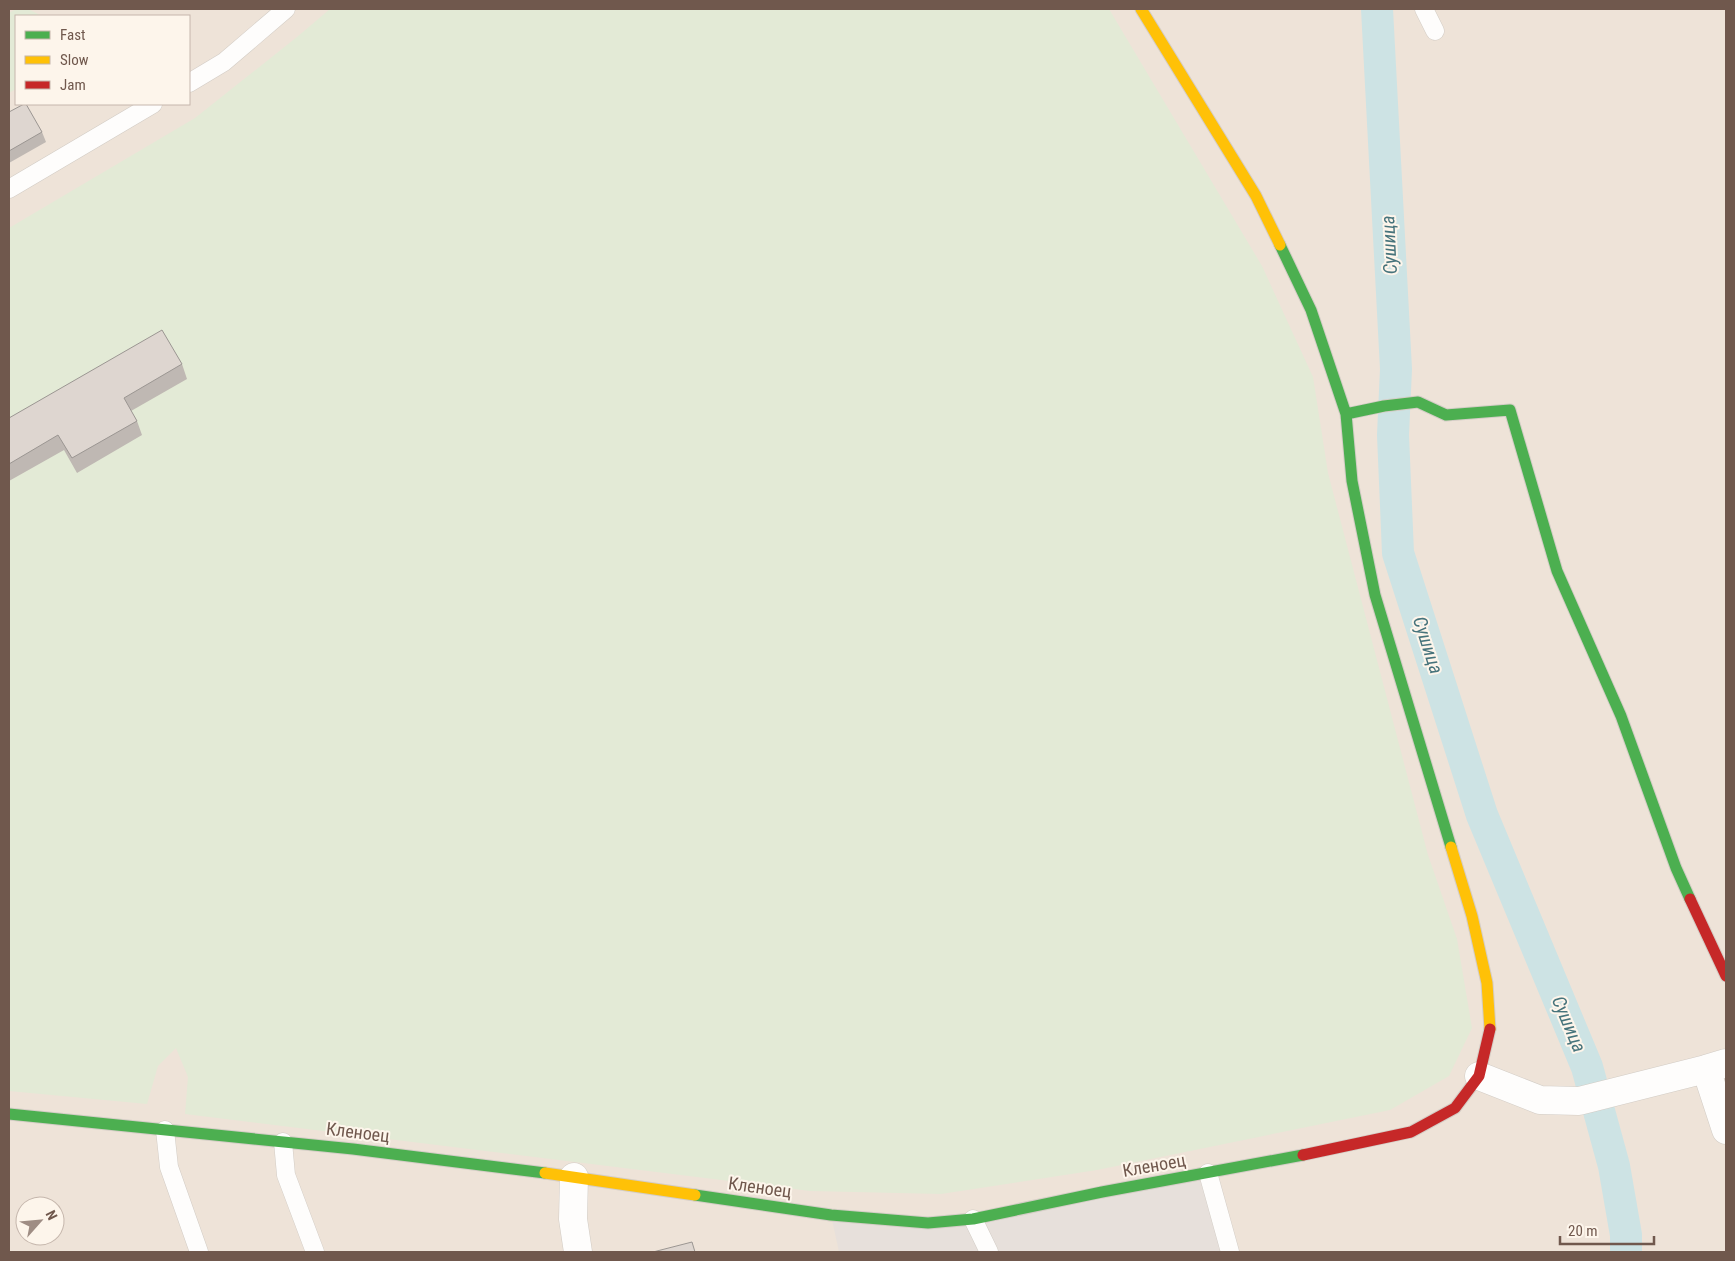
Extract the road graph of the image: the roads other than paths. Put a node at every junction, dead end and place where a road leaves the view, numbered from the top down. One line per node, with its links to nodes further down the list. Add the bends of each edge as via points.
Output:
1 (286, 9): 5 (lane, via 224,62)
2 (1141, 9): 8 (street, via 1256,196 1310,310)
3 (1424, 9): 4 (lane)
4 (1435, 31)
5 (190, 82)
6 (151, 105): 7 (lane)
7 (9, 189)
8 (1346, 414): 9 (street, via 1418,402 1446,415 1510,410 1556,571 1621,716 1676,868); 11 (street, via 1352,481 1375,594 1472,916 1487,983 1490,1030)
9 (1726, 976)
10 (1716, 1066): 11 (street, via 1579,1101 1540,1100); 14 (street)
11 (1480, 1076): 16 (street, Кленоец, via 1455,1108 1411,1132 1344,1148)
12 (9, 1114): 13 (street, Кленоец)
13 (165, 1130): 15 (street, Кленоец); 19 (lane, via 169,1167)
14 (1726, 1130)
15 (283, 1142): 17 (street, Кленоец); 20 (lane, via 286,1175)
16 (1208, 1172): 18 (street, Кленоец); 23 (lane)
17 (574, 1177): 18 (street, Кленоец, via 831,1215 928,1223); 21 (street)
18 (973, 1219): 22 (lane)
19 (199, 1252)
20 (315, 1252)
21 (578, 1252)
22 (989, 1252)
23 (1230, 1252)

